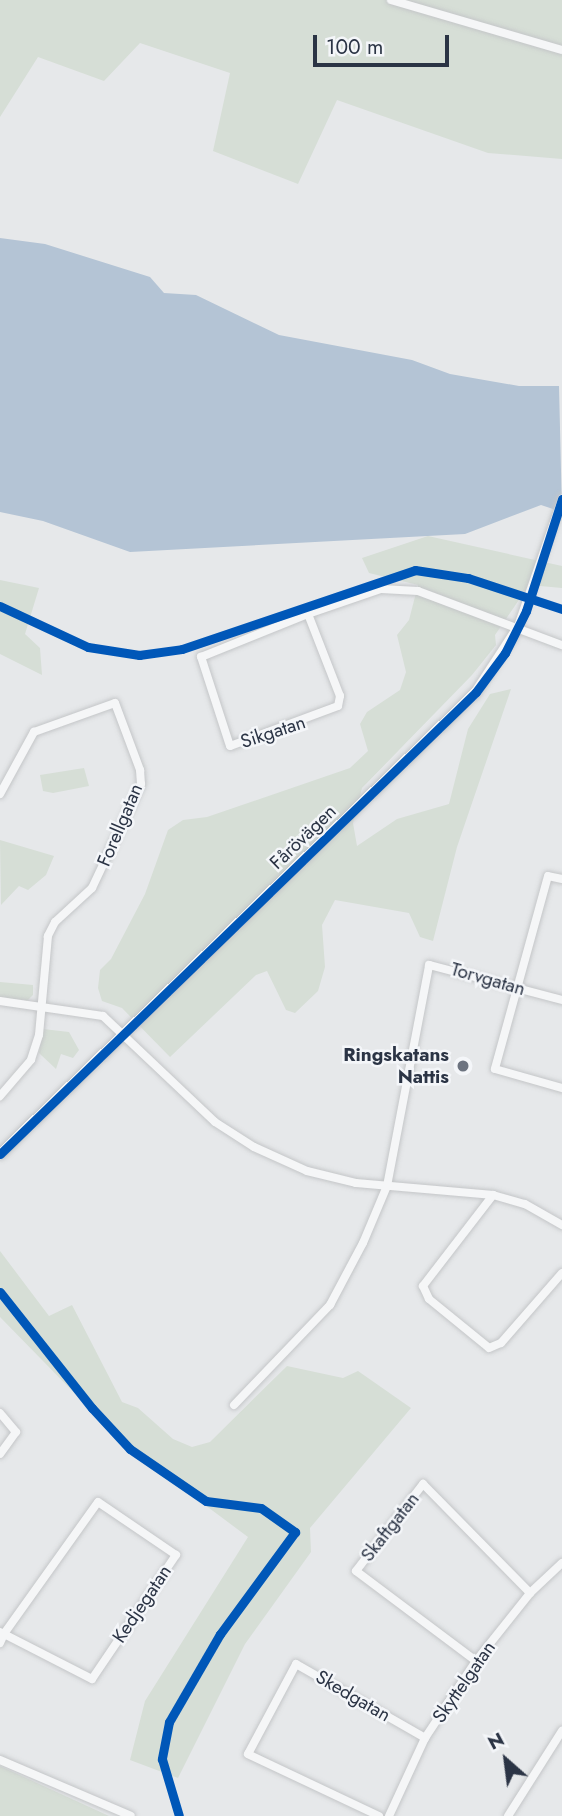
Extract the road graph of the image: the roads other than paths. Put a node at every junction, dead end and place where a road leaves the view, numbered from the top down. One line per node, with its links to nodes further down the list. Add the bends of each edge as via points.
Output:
1 (391, 0): 2 (street)
2 (562, 50)
3 (562, 499): 5 (street, Fårövägen)
4 (307, 614): 4 (street, Sikgatan, via 201,657 230,746 338,706 340,696); 5 (street, Sikgatan, via 381,589 418,590)
5 (517, 629): 6 (street, Sikgatan); 14 (street, Fårövägen, via 477,692)
6 (562, 645)
7 (4, 774): 8 (street, Forellgatan); 13 (street, Forellgatan, via 34,732 115,703 140,771 134,801 92,888 55,922 48,936)
8 (0, 794)
9 (562, 879): 10 (street, via 548,876)
10 (516, 987): 11 (street, Torvgatan); 15 (street, via 495,1069); 18 (street, Torvgatan, via 429,965)
11 (562, 1000)
12 (0, 1001): 13 (street)
13 (43, 1005): 14 (street, via 103,1016); 16 (street, via 31,1060)
14 (124, 1033): 17 (street, Fårövägen); 18 (street, via 215,1122 254,1147 307,1171)
15 (562, 1088)
16 (0, 1096)
17 (0, 1154)
18 (387, 1186): 19 (street); 22 (street, via 339,1293 309,1331)
19 (493, 1195): 20 (street, via 525,1204); 21 (street, via 423,1286 429,1299 489,1348 501,1343)
20 (562, 1225)
21 (562, 1273)
22 (234, 1405)
23 (0, 1413): 24 (street, via 16,1432)
24 (0, 1454)
25 (562, 1563): 26 (street, Skyttelgatan)
26 (530, 1593): 29 (street, Skyttelgatan); 29 (street, Skaftgatan, via 423,1484 356,1571)
27 (2, 1633): 27 (street, Kedjegatan, via 98,1502 176,1555 92,1679); 28 (street, Kedjegatan)
28 (0, 1643)
29 (476, 1661): 31 (street, Skyttelgatan)
30 (562, 1731): 36 (street)
31 (425, 1738): 34 (street, Skedgatan, via 296,1664 248,1754); 35 (street, Skyttelgatan)
32 (0, 1760): 33 (street)
33 (131, 1816)
34 (379, 1816)
35 (388, 1816)
36 (509, 1816)

